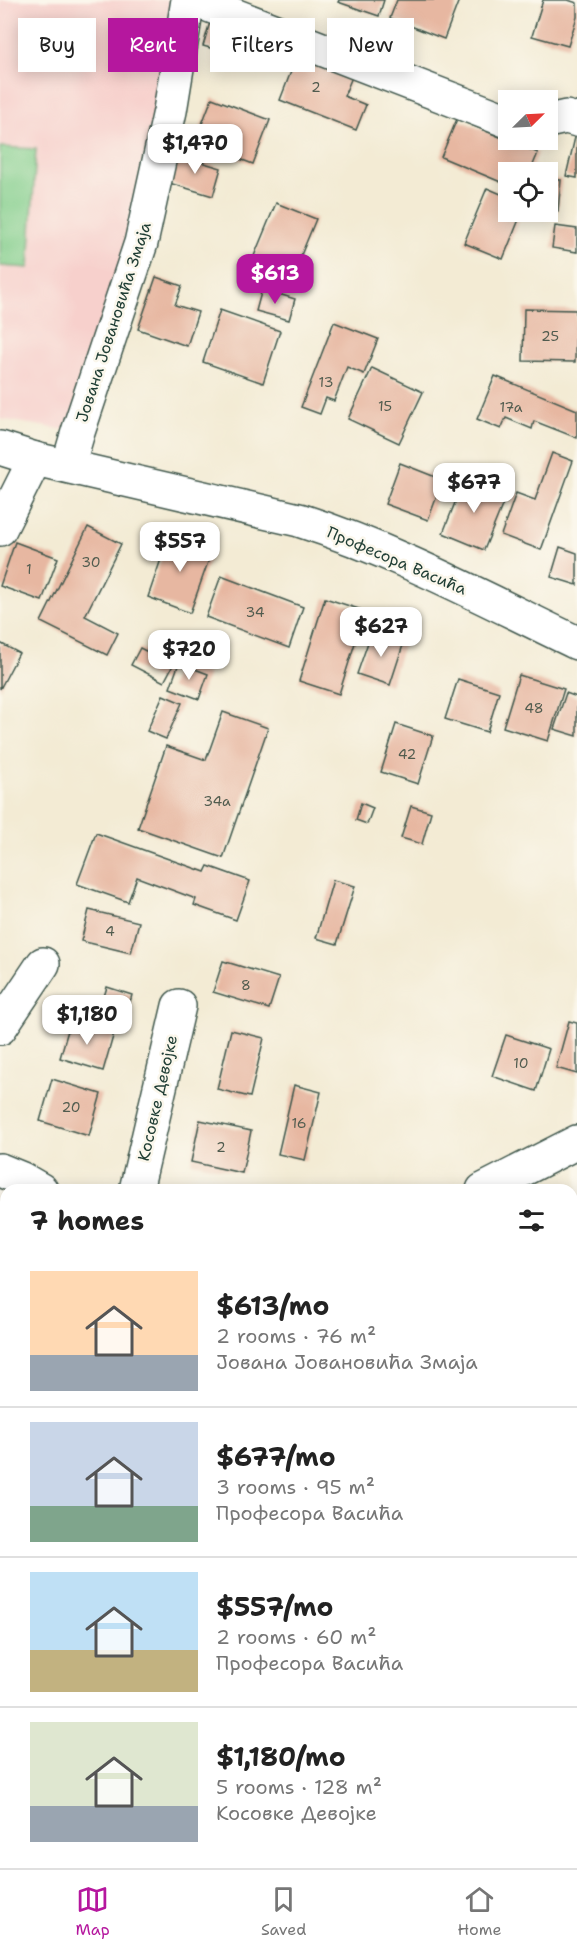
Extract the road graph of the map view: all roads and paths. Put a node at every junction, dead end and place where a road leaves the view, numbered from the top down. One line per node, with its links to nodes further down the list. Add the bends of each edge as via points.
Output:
1 (188, 0): 8 (street, Јована Јовановића Змаја, via 170,111 141,243)
2 (195, 0): 3 (street)
3 (498, 117)
4 (558, 119): 5 (street)
5 (577, 120)
6 (0, 448): 7 (street, Професора Васића)
7 (35, 459): 8 (street, Професора Васића); 9 (street)
8 (68, 466): 10 (street, Професора Васића, via 331,530 417,566)
9 (0, 529)
10 (577, 644)
11 (43, 964): 13 (street)
12 (179, 1006): 17 (street, Косовке Девојке)
13 (0, 1028)
14 (577, 1142): 18 (street)
15 (0, 1170): 16 (street)
16 (31, 1184)
17 (137, 1184)
18 (495, 1184)

